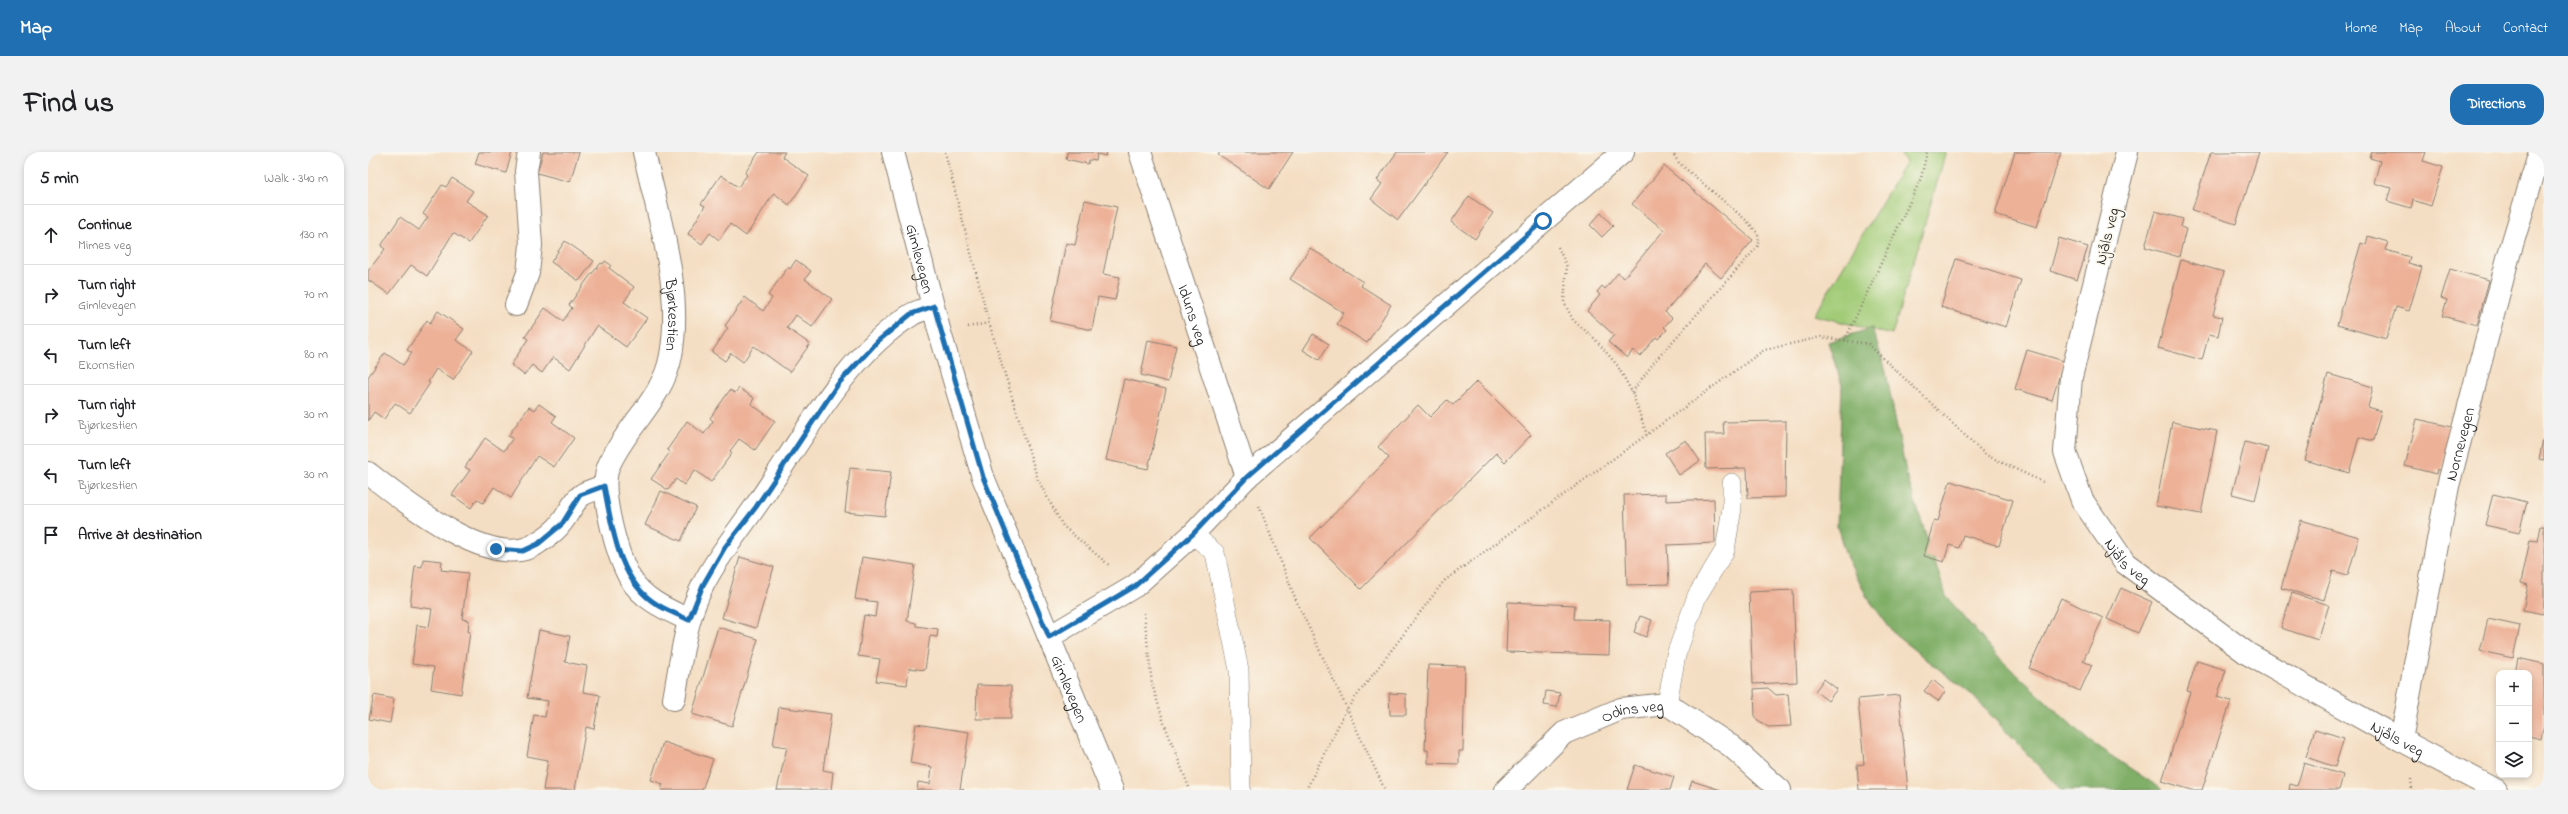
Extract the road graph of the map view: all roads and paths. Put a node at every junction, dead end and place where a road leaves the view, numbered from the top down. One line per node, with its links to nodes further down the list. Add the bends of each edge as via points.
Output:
1 (529, 152): 12 (street, via 526,171 531,245 528,273)
2 (644, 152): 20 (street, Bjørkestien, via 671,281 674,325 672,355 666,376 608,466)
3 (893, 152): 13 (street, Gimlevegen)
4 (945, 152): 23 (path, via 989,323 1038,480 1062,526)
5 (1140, 152): 18 (street, Iduns veg)
6 (1623, 152): 11 (street)
7 (1672, 152): 15 (path, via 1679,163 1747,220 1758,234 1758,246 1654,361)
8 (1927, 152): 14 (path, via 1921,178)
9 (2127, 152): 21 (street, Njåls veg, via 2071,377 2065,452)
10 (2540, 152): 29 (street, Nornevegen, via 2508,258 2448,486)
11 (1543, 221): 15 (path, via 1563,253 1567,267 1564,302 1573,320 1595,339 1617,364); 18 (street)
12 (516, 305)
13 (934, 306): 24 (street, via 911,314 878,341 838,384 756,507 725,547 703,585); 25 (street, Gimlevegen, via 983,477)
14 (1845, 340): 16 (path, via 1822,337 1764,350); 21 (path, via 1868,344 1986,455)
15 (1632, 392): 16 (path)
16 (1647, 435): 28 (path, via 1444,581)
17 (368, 473): 20 (street, via 401,499 464,539 496,549 523,551 538,544 562,524 580,495)
18 (1247, 477): 22 (street); 28 (path, via 1296,600)
19 (1732, 483): 27 (lane, via 1732,508 1725,550 1697,596 1676,655)
20 (604, 486): 24 (street, Bjørkestien, via 617,544 631,579 657,605)
21 (2082, 500): 29 (street, Njåls veg, via 2125,563 2248,654)
22 (1193, 534): 23 (street); 32 (lane, via 1215,553 1239,670)
23 (1135, 586): 25 (street); 31 (path, via 1143,605 1152,684)
24 (689, 620): 26 (street)
25 (1049, 637): 30 (street, Gimlevegen)
26 (674, 699)
27 (1667, 704): 35 (street, Odins veg, via 1621,710 1564,733); 36 (street, Odins veg, via 1731,746)
28 (1346, 710): 33 (path); 34 (path)
29 (2401, 740): 37 (street, Njåls veg)
30 (1112, 790)
31 (1190, 790)
32 (1241, 790)
33 (1306, 790)
34 (1385, 790)
35 (1506, 790)
36 (1780, 790)
37 (2496, 790)

